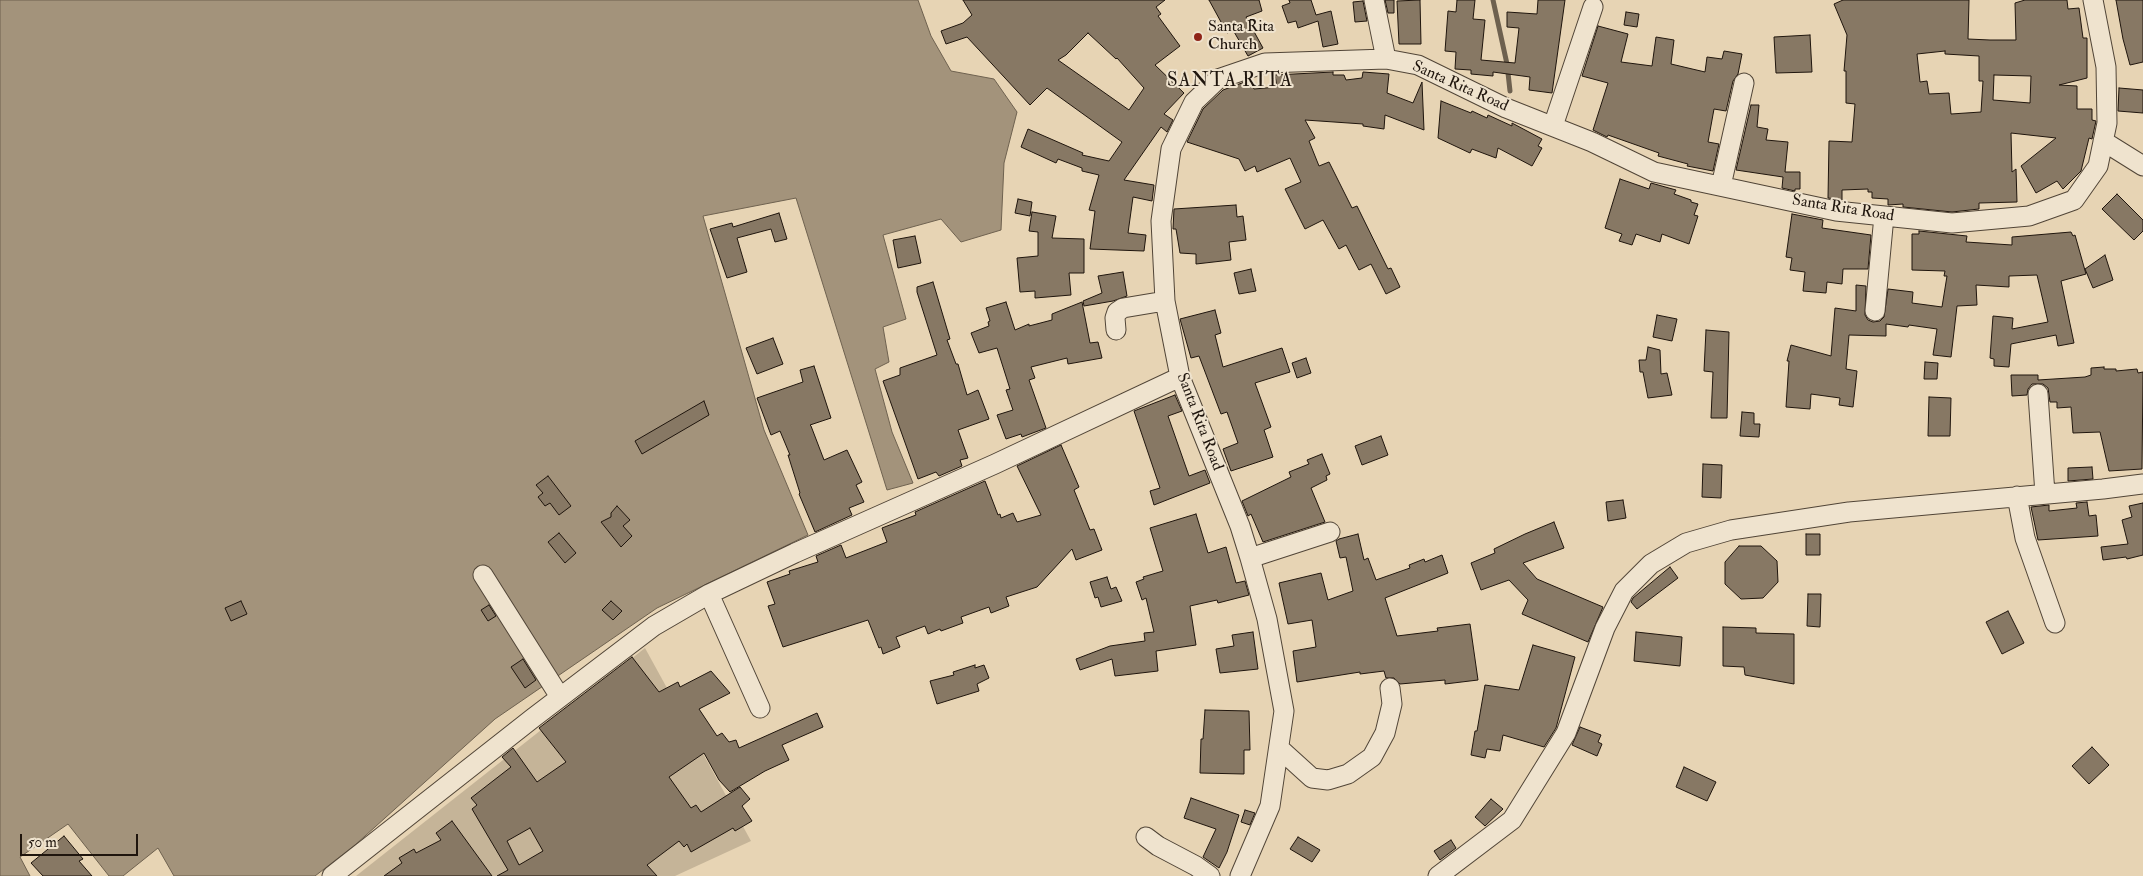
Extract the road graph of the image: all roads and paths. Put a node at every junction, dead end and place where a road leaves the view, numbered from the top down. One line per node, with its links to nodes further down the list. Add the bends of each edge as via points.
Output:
1 (1374, 0): 4 (street)
2 (2093, 0): 7 (street, Santa Rita Road, via 2106,67 2107,123)
3 (1593, 7): 6 (street)
4 (1386, 59): 6 (street, Santa Rita Road, via 1418,65 1506,108); 11 (street, Santa Rita Road, via 1265,62 1218,79 1194,102 1171,149 1161,221)
5 (1744, 83): 9 (street)
6 (1553, 126): 9 (street, Santa Rita Road, via 1654,172)
7 (2103, 141): 8 (street); 10 (street, Santa Rita Road, via 2098,166 2074,200 2065,204 2029,216 1952,223)
8 (2143, 166)
9 (1721, 186): 10 (street, Santa Rita Road, via 1836,211)
10 (1884, 216): 12 (street)
11 (1165, 301): 13 (street, via 1123,308 1115,318); 14 (street, Santa Rita Road)
12 (1875, 311)
13 (1116, 330)
14 (1180, 377): 20 (street, Santa Rita Road); 22 (street)
15 (2038, 394): 17 (street)
16 (2143, 484): 17 (street)
17 (2045, 494): 18 (street)
18 (2017, 496): 23 (street, via 2025,538); 32 (street, via 1849,512 1731,530 1686,543 1651,564 1624,591 1606,628 1566,733 1512,820)
19 (1330, 532): 20 (street)
20 (1250, 558): 27 (street, Santa Rita Road, via 1267,619 1284,711)
21 (483, 575): 25 (street)
22 (710, 594): 25 (street, via 654,626); 26 (street)
23 (2055, 623)
24 (1390, 688): 27 (street, via 1392,704 1385,733 1372,757 1348,774 1328,780 1312,778)
25 (560, 697): 29 (street)
26 (760, 708)
27 (1280, 748): 31 (street, Santa Rita Road, via 1270,806)
28 (1146, 837): 30 (street)
29 (337, 872)
30 (1210, 876)
31 (1240, 876)
32 (1438, 876)

